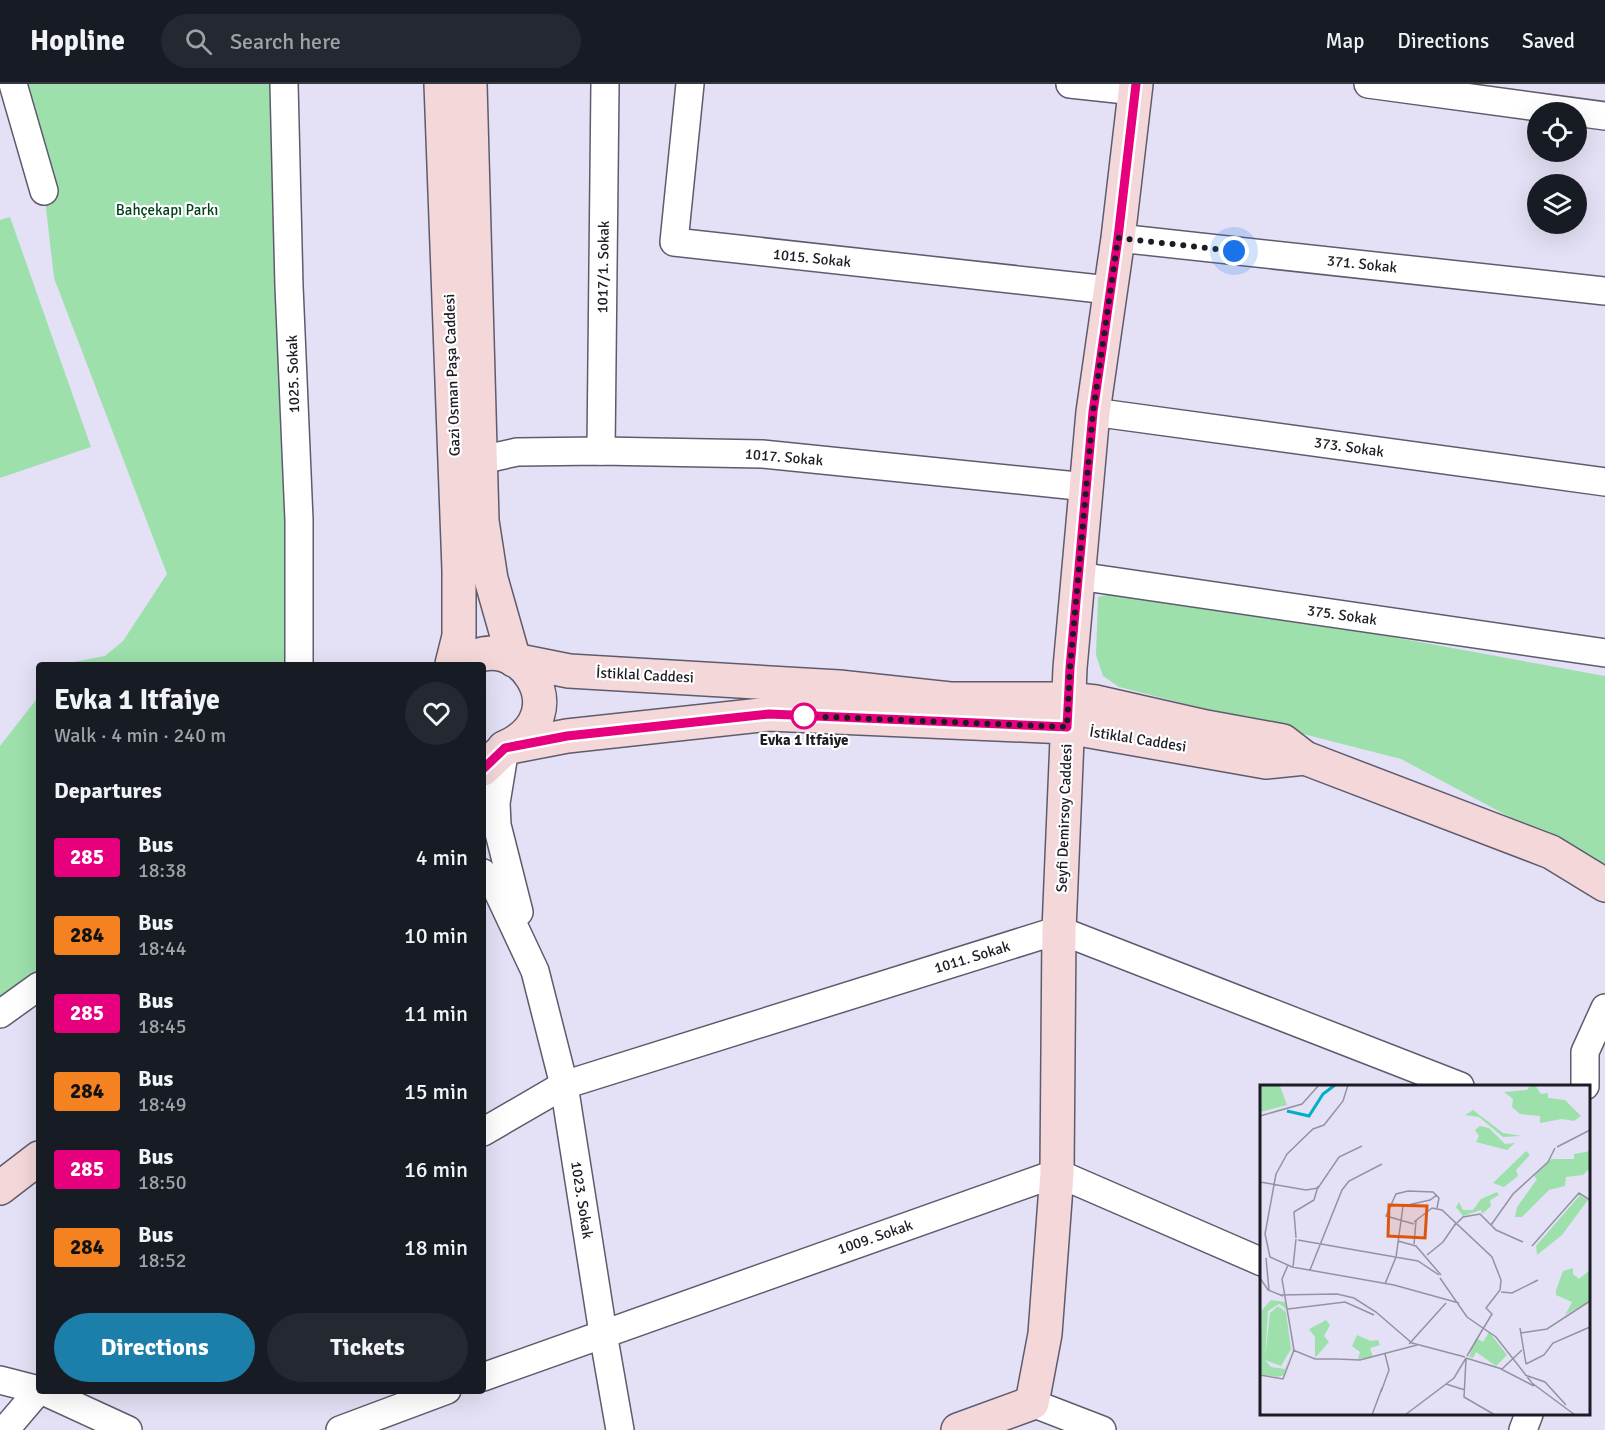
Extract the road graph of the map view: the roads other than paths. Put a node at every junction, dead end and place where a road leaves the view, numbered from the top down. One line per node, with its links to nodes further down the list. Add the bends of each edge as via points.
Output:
1 (13, 84): 11 (street)
2 (284, 84): 23 (street, 1025. Sokak, via 299,520)
3 (441, 84): 24 (main road, Gazi Osman Paşa Caddesi, via 459,570 459,636)
4 (470, 84): 17 (main road, Gazi Osman Paşa Caddesi)
5 (605, 84): 16 (street, 1017/1. Sokak)
6 (690, 84): 13 (street, 1015. Sokak, via 674,243)
7 (1070, 84): 9 (street)
8 (1368, 84): 10 (street)
9 (1135, 88): 12 (main road, Seyfi Demirsoy Caddesi)
10 (1605, 116)
11 (44, 191)
12 (1118, 238): 13 (main road, Seyfi Demirsoy Caddesi); 14 (street, 371. Sokak)
13 (1109, 290): 15 (main road, Seyfi Demirsoy Caddesi)
14 (1605, 291)
15 (1093, 412): 18 (street, 373. Sokak); 19 (main road, Seyfi Demirsoy Caddesi)
16 (601, 451): 17 (street, 1017. Sokak, via 517,452); 19 (street, 1017. Sokak, via 762,454)
17 (481, 460): 22 (main road, Gazi Osman Paşa Caddesi, via 482,521 491,579)
18 (1605, 482)
19 (1087, 487): 20 (main road, Seyfi Demirsoy Caddesi)
20 (1078, 576): 21 (street, 375. Sokak); 26 (main road, Seyfi Demirsoy Caddesi)
21 (1605, 653)
22 (514, 660): 25 (main road, İstiklal Caddesi, via 499,654); 26 (main road, İstiklal Caddesi, via 568,671 839,687); 27 (main road, via 527,669 536,683 538,715 531,730 519,741)
23 (299, 662)
24 (452, 662)
25 (466, 662)
26 (1067, 713): 27 (main road, İstiklal Caddesi, via 769,714 567,736); 29 (main road, İstiklal Caddesi, via 1266,762 1305,758 1551,852); 30 (main road, Seyfi Demirsoy Caddesi)
27 (490, 755): 31 (street, 1023. Sokak, via 497,825)
28 (486, 877): 31 (street, 1023. Sokak, via 497,890)
29 (1605, 885)
30 (1059, 930): 35 (street, 1011. Sokak); 36 (street); 40 (main road, Seyfi Demirsoy Caddesi)
31 (535, 971): 35 (street, 1023. Sokak)
32 (36, 988): 34 (street)
33 (1605, 1008): 37 (street, via 1585,1052)
34 (0, 1014)
35 (564, 1085): 38 (street, 1011. Sokak); 43 (street, 1023. Sokak)
36 (1457, 1085)
37 (1585, 1085)
38 (486, 1130)
39 (36, 1160): 41 (main road)
40 (1057, 1173): 42 (street); 43 (street, 1009. Sokak); 50 (main road, Seyfi Demirsoy Caddesi, via 1045,1334)
41 (0, 1188)
42 (1260, 1261)
43 (603, 1333): 44 (street, 1009. Sokak); 55 (street, 1023. Sokak)
44 (486, 1376)
45 (0, 1380): 46 (street)
46 (36, 1389)
47 (36, 1394): 52 (street)
48 (49, 1394): 53 (street)
49 (436, 1394): 54 (street)
50 (1032, 1403): 56 (main road); 57 (street)
51 (1528, 1415): 58 (street)
52 (5, 1430)
53 (128, 1430)
54 (340, 1430)
55 (620, 1430)
56 (958, 1430)
57 (1102, 1430)
58 (1523, 1430)

